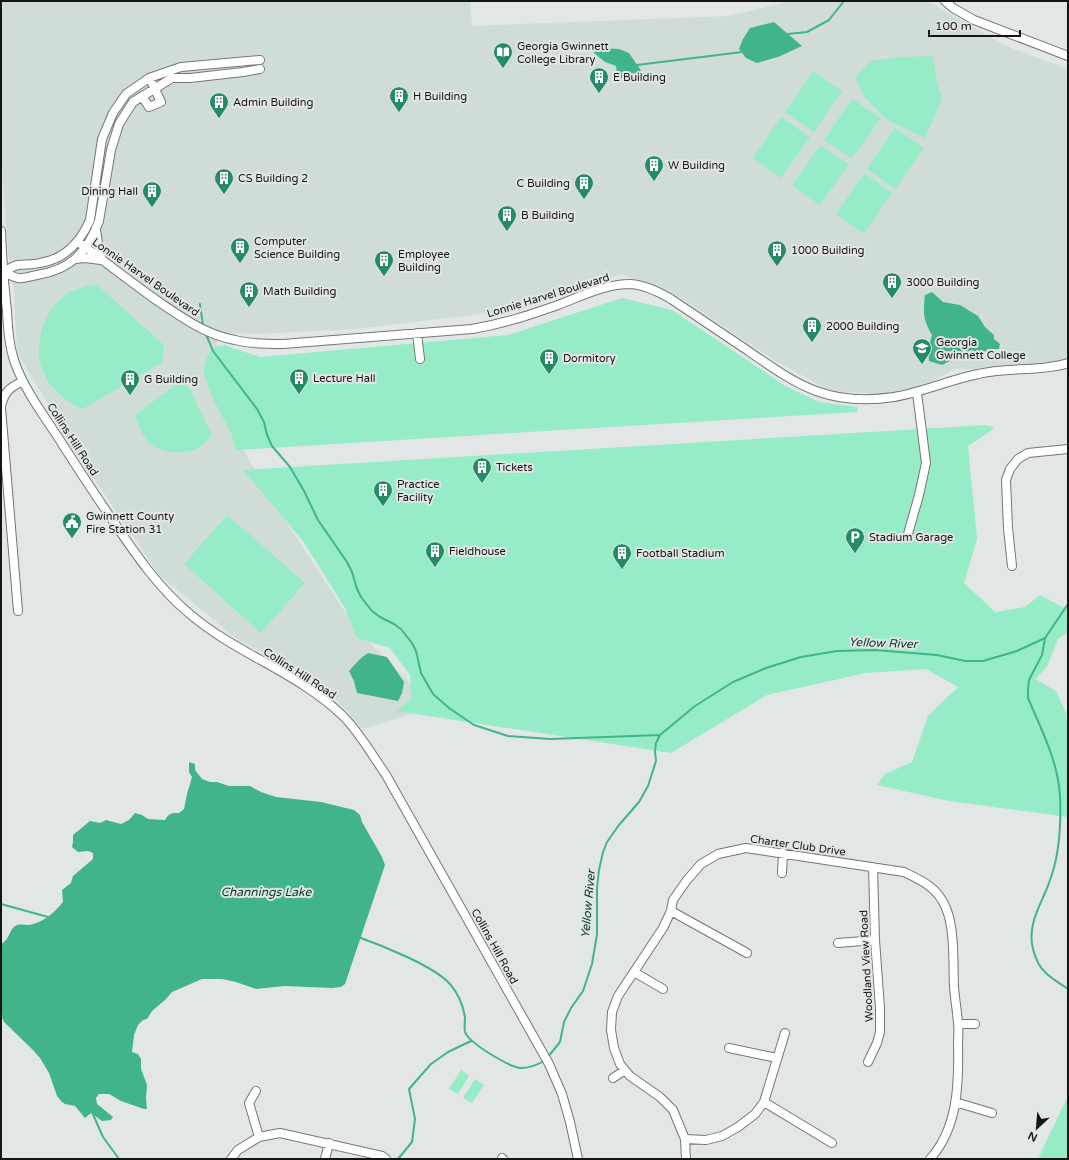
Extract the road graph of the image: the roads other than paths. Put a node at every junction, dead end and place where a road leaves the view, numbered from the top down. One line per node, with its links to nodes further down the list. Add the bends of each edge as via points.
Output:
1 (945, 1): 2 (street, via 974,20)
2 (1068, 56)
3 (260, 60): 5 (street, via 187,65)
4 (260, 69): 6 (street, via 172,78)
5 (149, 78): 6 (street); 10 (street, via 126,94 112,112 102,139 90,220)
6 (154, 88): 7 (street); 7 (street, via 161,102 149,107)
7 (142, 96): 8 (street, via 133,102 119,124 111,150)
8 (96, 229): 11 (street); 13 (street)
9 (1, 231): 14 (street, Collins Hill Road)
10 (78, 242): 11 (street, Lonnie Harvel Boulevard); 14 (street, via 48,262 16,265)
11 (86, 248): 12 (street); 13 (street, Lonnie Harvel Boulevard)
12 (76, 259): 13 (street); 14 (street, via 47,274 18,278)
13 (102, 260): 15 (street, Lonnie Harvel Boulevard, via 187,321 213,334 234,340 258,344 283,344)
14 (2, 272): 18 (street, Collins Hill Road, via 9,339)
15 (417, 333): 16 (street); 19 (street, Lonnie Harvel Boulevard, via 472,329 499,324 602,288 632,284 671,299 783,375 812,390 835,397 857,399 892,397)
16 (420, 359)
17 (1068, 363): 19 (street, Lonnie Harvel Boulevard, via 960,377)
18 (23, 381): 20 (street, via 11,387 4,395); 53 (street, Collins Hill Road, via 128,543 154,578 191,615 223,638 322,698 343,716 360,736 386,775 549,1064 562,1094)
19 (917, 392): 22 (street, via 926,463)
20 (1, 407): 24 (street)
21 (1068, 449): 23 (street, via 1028,453 1018,459 1010,469 1006,480)
22 (908, 534)
23 (1012, 566)
24 (18, 611)
25 (783, 853): 26 (street, Charter Club Drive); 27 (street); 28 (street, Charter Club Drive, via 746,848 718,854 701,864 687,880 673,900)
26 (873, 867): 29 (street, Woodland View Road); 34 (street, Charter Club Drive, via 904,872 924,881 939,895 951,922)
27 (782, 873)
28 (671, 911): 31 (street); 32 (street, Charter Club Drive)
29 (875, 940): 30 (street); 39 (street, Woodland View Road, via 880,1032)
30 (838, 943)
31 (747, 953)
32 (634, 972): 33 (street); 40 (street, Charter Club Drive, via 618,996 612,1012 614,1048)
33 (664, 989)
34 (958, 1024): 35 (street); 44 (street, Charter Club Drive, via 958,1086)
35 (976, 1024)
36 (785, 1033): 38 (street)
37 (728, 1048): 38 (street)
38 (777, 1058): 43 (street)
39 (868, 1062)
40 (625, 1070): 41 (street); 47 (street, Charter Club Drive, via 673,1110)
41 (613, 1078)
42 (256, 1091): 46 (street, via 249,1103)
43 (764, 1102): 47 (street, via 755,1114 738,1128 722,1136 706,1140); 49 (street)
44 (955, 1102): 45 (street); 55 (street, Charter Club Drive, via 946,1136)
45 (992, 1113)
46 (258, 1137): 48 (street, via 280,1133); 50 (street, via 238,1150)
47 (685, 1139): 54 (street, Charter Club Drive)
48 (329, 1143): 51 (street); 52 (street)
49 (832, 1143)
50 (231, 1159)
51 (325, 1159)
52 (386, 1159)
53 (578, 1159)
54 (686, 1159)
55 (930, 1159)

